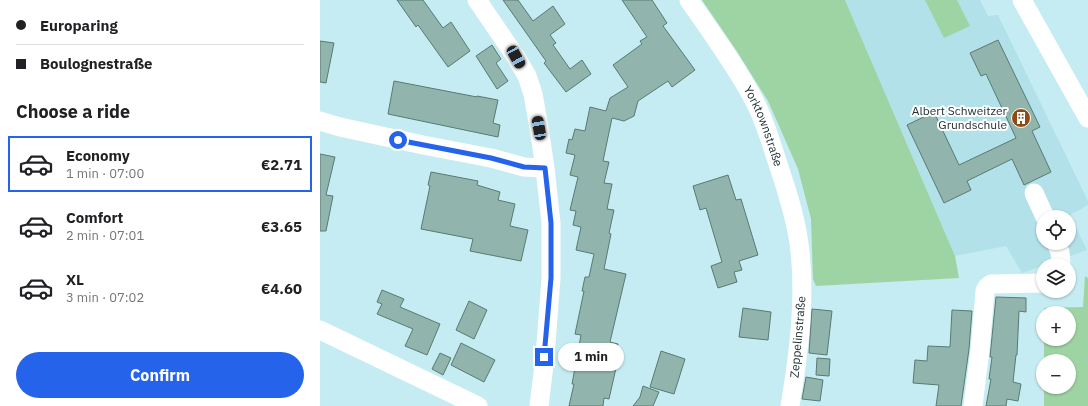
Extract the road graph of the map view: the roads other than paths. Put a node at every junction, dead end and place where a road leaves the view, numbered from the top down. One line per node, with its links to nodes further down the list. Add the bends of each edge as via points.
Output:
1 (477, 0): 6 (street, via 527,76 533,94)
2 (688, 0): 9 (street, Yorktownstraße, via 740,77 763,120 795,217)
3 (1022, 0): 4 (street)
4 (1088, 118)
5 (320, 121): 6 (street, via 340,128 524,167)
6 (545, 168): 13 (street, via 551,223 551,278)
7 (1034, 193): 8 (street)
8 (1042, 210)
9 (801, 267): 14 (street, Zeppelinstraße, via 799,338)
10 (1036, 283): 15 (street, via 990,284 987,287)
11 (320, 330): 12 (street)
12 (476, 405)
13 (539, 406)
14 (790, 406)
15 (973, 406)

